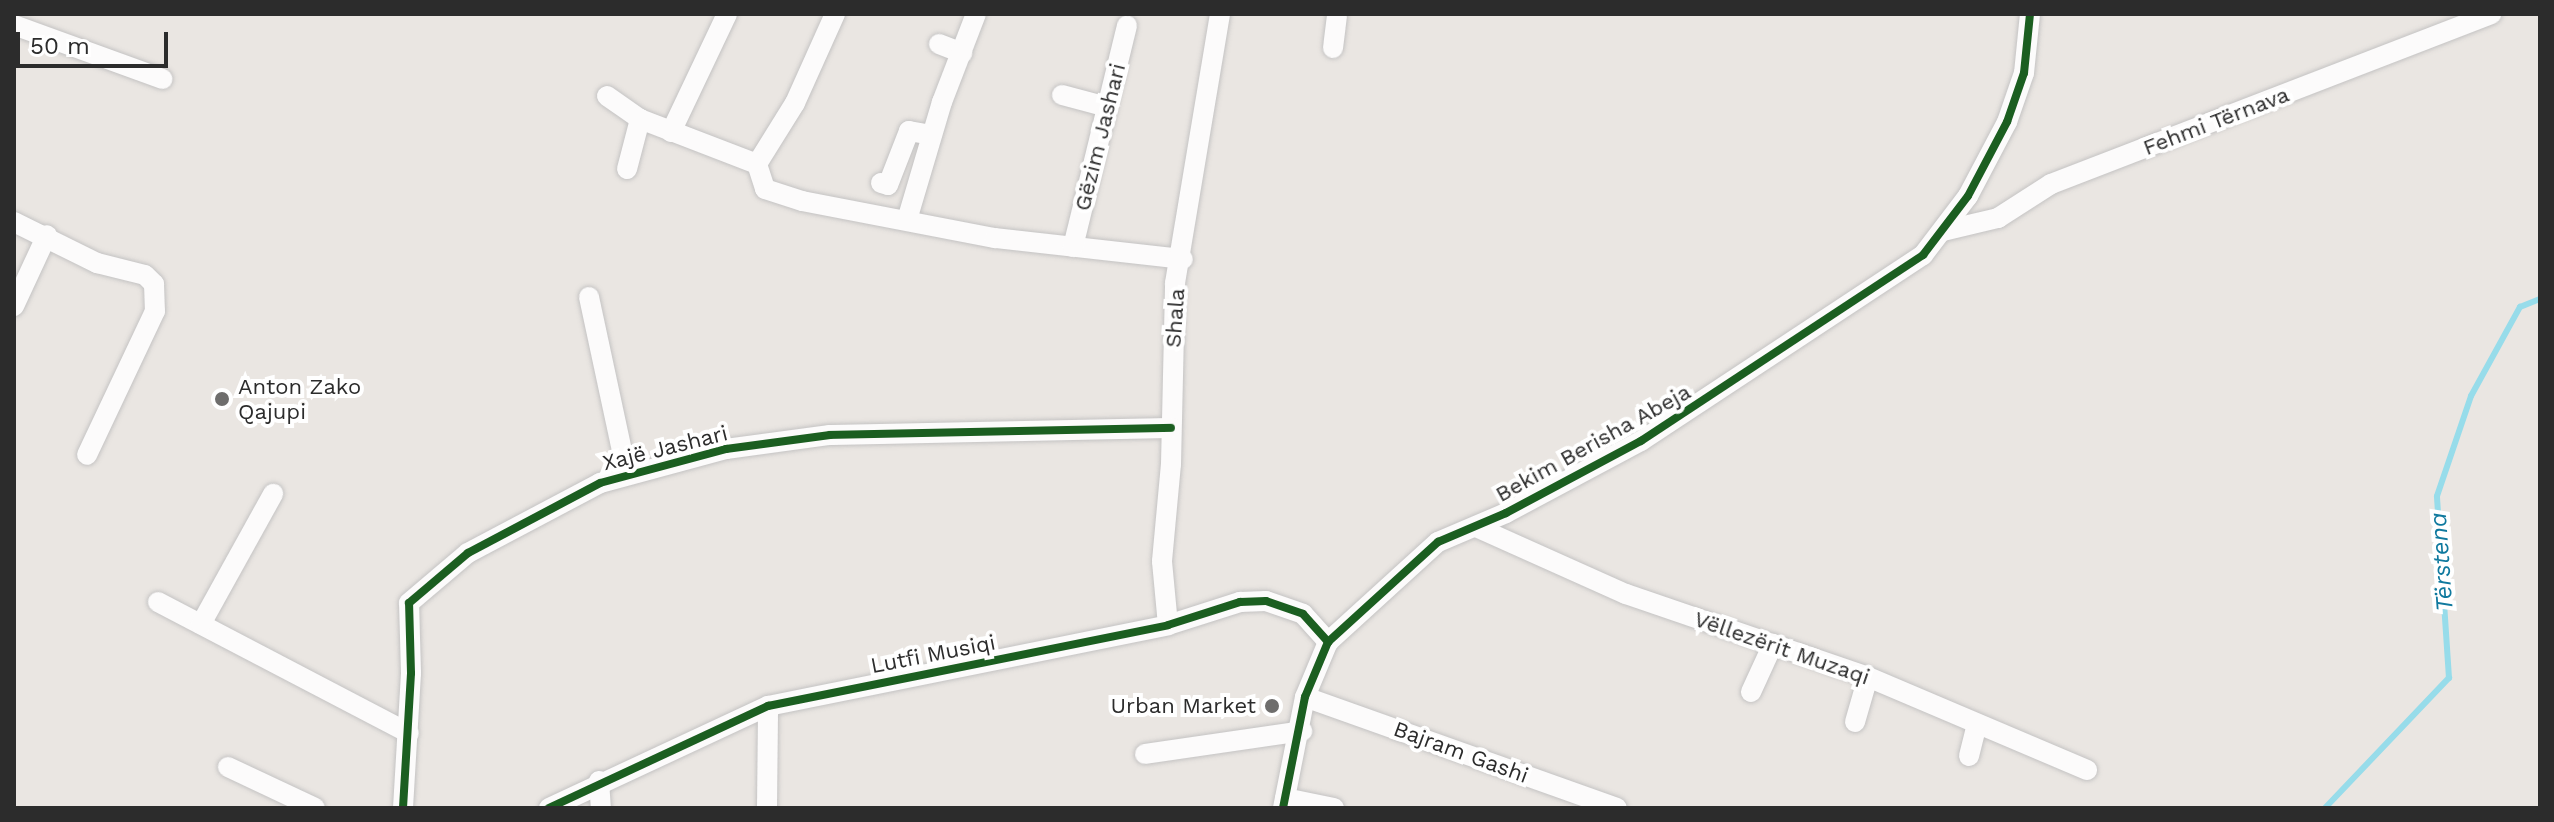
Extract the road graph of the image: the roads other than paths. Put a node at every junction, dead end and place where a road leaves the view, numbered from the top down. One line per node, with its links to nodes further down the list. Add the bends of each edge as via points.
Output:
1 (727, 14): 18 (street)
2 (835, 14): 20 (street, via 795,103)
3 (976, 14): 12 (street)
4 (1220, 14): 28 (street, Shala)
5 (2030, 14): 25 (street, Bekim Berisha Abeja, via 2024,73 2007,122)
6 (2491, 14): 25 (street, Fehmi Tërnava, via 2051,184 1998,218)
7 (1337, 16): 11 (street)
8 (14, 25): 13 (street)
9 (1127, 26): 16 (street, Gëzim Jashari)
10 (939, 44): 12 (street)
11 (1333, 48)
12 (962, 53): 19 (street)
13 (162, 79)
14 (1062, 95): 16 (street)
15 (607, 96): 17 (street)
16 (1107, 107): 27 (street, Gëzim Jashari)
17 (640, 119): 18 (street); 21 (street)
18 (671, 132): 20 (street)
19 (932, 135): 22 (street, via 909,131 888,185); 23 (street)
20 (757, 164): 23 (street, via 765,189)
21 (627, 169)
22 (881, 183)
23 (907, 220): 27 (street)
24 (14, 222): 26 (street)
25 (1943, 231): 35 (street, Bekim Berisha Abeja, via 1900,274 1745,377 1641,441)
26 (47, 235): 30 (street); 32 (street, via 97,263 145,275 158,295)
27 (1073, 247): 28 (street)
28 (1183, 259): 31 (street, Shala, via 1175,283)
29 (589, 297): 33 (street)
30 (14, 306)
31 (1171, 428): 33 (street, Xajë Jashari, via 830,435 726,449); 38 (street, Shala, via 1162,561)
32 (87, 455)
33 (627, 475): 48 (street, Xajë Jashari, via 600,483 468,553 409,603)
34 (273, 494): 37 (street)
35 (1476, 527): 39 (street, Bekim Berisha Abeja, via 1438,542); 40 (street, Vëllezërit Muzaqi, via 1626,594)
36 (158, 602): 37 (street)
37 (201, 624): 48 (street)
38 (1168, 625): 39 (street, Lutfi Musiqi, via 1240,602 1266,601 1303,614); 44 (street, Lutfi Musiqi)
39 (1328, 642): 43 (street, Bekim Berisha Abeja)
40 (1773, 644): 41 (street, Vëllezërit Muzaqi); 42 (street)
41 (1868, 677): 45 (street); 46 (street, Vëllezërit Muzaqi)
42 (1751, 692)
43 (1305, 697): 47 (street, Bekim Berisha Abeja); 61 (street, Bajram Gashi)
44 (768, 706): 53 (street, Lutfi Musiqi); 59 (street)
45 (1855, 722)
46 (1976, 727): 50 (street); 52 (street, Vëllezërit Muzaqi)
47 (1302, 731): 49 (street); 54 (street, Bekim Berisha Abeja)
48 (409, 733): 56 (street, Xajë Jashari)
49 (1145, 754)
50 (1969, 756)
51 (228, 767): 55 (street)
52 (2087, 770)
53 (599, 781): 57 (street, Lutfi Musiqi); 58 (street)
54 (1284, 803): 60 (street)
55 (315, 808)
56 (403, 808)
57 (549, 808)
58 (601, 808)
59 (767, 808)
60 (1334, 808)
61 (1617, 808)

